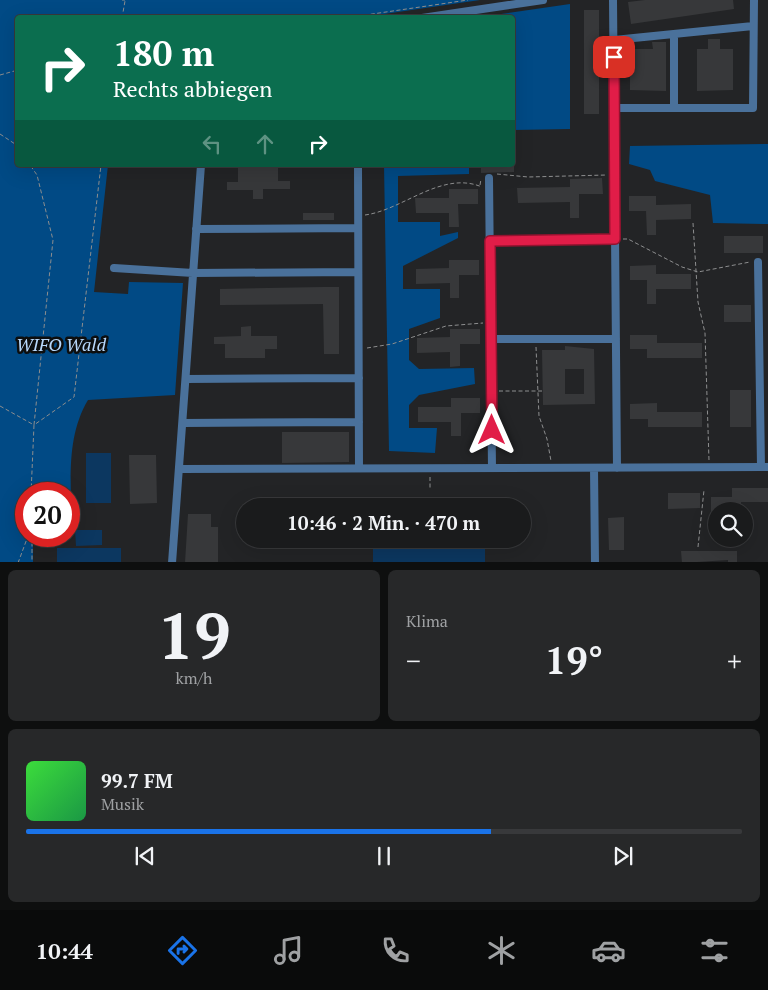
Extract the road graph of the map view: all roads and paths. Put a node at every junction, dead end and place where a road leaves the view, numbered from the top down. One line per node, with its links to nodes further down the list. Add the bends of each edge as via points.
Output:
1 (122, 0): 2 (path)
2 (125, 0): 7 (path)
3 (468, 0): 8 (path)
4 (543, 0): 9 (lane)
5 (613, 0): 12 (lane)
6 (754, 0): 10 (lane)
7 (122, 15)
8 (366, 15)
9 (442, 15)
10 (752, 26): 11 (lane); 16 (lane, via 753,108)
11 (674, 34): 12 (lane); 16 (lane)
12 (614, 40): 15 (lane)
13 (15, 71): 14 (path)
14 (0, 76)
15 (614, 108): 16 (lane); 23 (lane)
16 (674, 108)
17 (0, 134): 18 (path)
18 (15, 144)
19 (31, 167): 52 (path, via 37,175 53,240)
20 (101, 167): 52 (path, via 74,397)
21 (201, 167): 31 (lane)
22 (358, 167): 28 (lane)
23 (615, 175): 24 (path); 32 (lane)
24 (493, 176): 27 (lane)
25 (481, 179): 26 (path)
26 (480, 186): 27 (path); 28 (path, via 453,184 434,189 389,210)
27 (490, 190): 33 (lane)
28 (358, 216): 30 (lane)
29 (692, 223): 37 (path)
30 (358, 228): 31 (lane); 36 (lane)
31 (196, 229): 38 (lane)
32 (615, 239): 33 (lane); 37 (path, via 628,239); 40 (lane)
33 (490, 241): 39 (lane)
34 (758, 262): 37 (path); 54 (lane)
35 (114, 268): 38 (lane)
36 (358, 272): 38 (lane); 43 (lane)
37 (696, 272): 53 (path, via 705,333)
38 (193, 273): 45 (lane)
39 (491, 323): 41 (lane); 43 (path, via 446,326 392,344)
40 (616, 338): 42 (lane); 60 (lane)
41 (491, 339): 42 (lane); 46 (lane)
42 (537, 339): 47 (path)
43 (358, 349): 44 (lane)
44 (358, 378): 45 (lane); 50 (lane)
45 (186, 379): 51 (lane)
46 (491, 391): 47 (path); 57 (lane)
47 (537, 391): 48 (path); 58 (path, via 538,416 547,438)
48 (543, 391)
49 (0, 406): 52 (path)
50 (359, 422): 51 (lane); 55 (lane)
51 (183, 423): 61 (lane)
52 (34, 425): 62 (path)
53 (709, 467): 54 (lane); 60 (lane)
54 (764, 467)
55 (359, 468): 56 (lane); 61 (lane)
56 (430, 468): 57 (lane); 63 (path)
57 (492, 468): 58 (lane)
58 (551, 468): 59 (lane)
59 (594, 468): 60 (lane); 71 (lane)
60 (617, 468)
61 (180, 469): 70 (lane)
62 (32, 482)
63 (430, 488)
64 (704, 490): 67 (path)
65 (24, 547): 68 (path)
66 (32, 547): 69 (path)
67 (698, 547)
68 (18, 562)
69 (32, 562)
70 (172, 562)
71 (595, 562)

